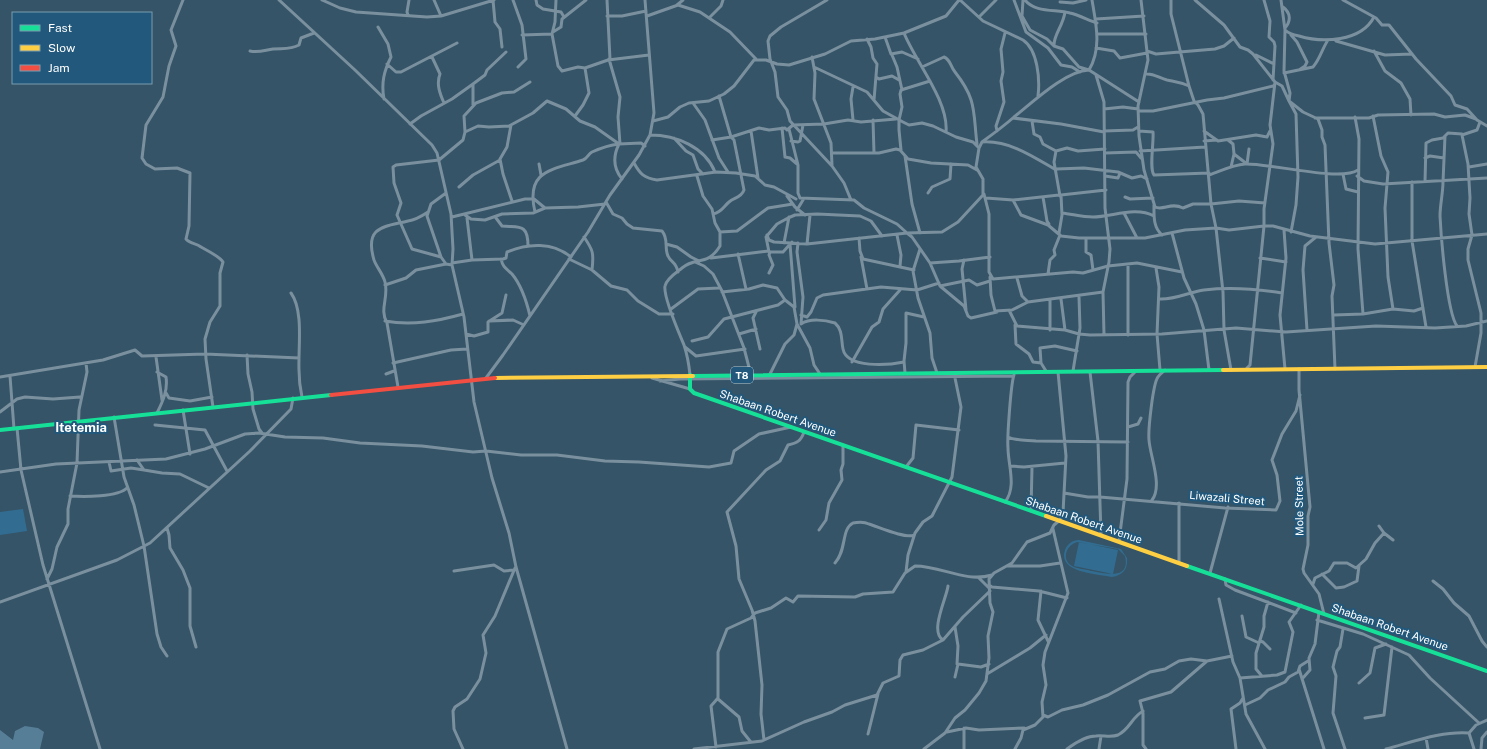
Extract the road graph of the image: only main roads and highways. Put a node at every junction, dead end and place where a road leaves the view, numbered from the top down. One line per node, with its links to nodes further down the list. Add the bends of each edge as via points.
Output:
1 (1487, 367): 2 (main road, T8, via 750,374)
2 (690, 377): 3 (main road, T8, via 471,379); 4 (main road, Shabaan Robert Avenue, via 690,389 694,393)
3 (0, 430)
4 (1487, 671)

